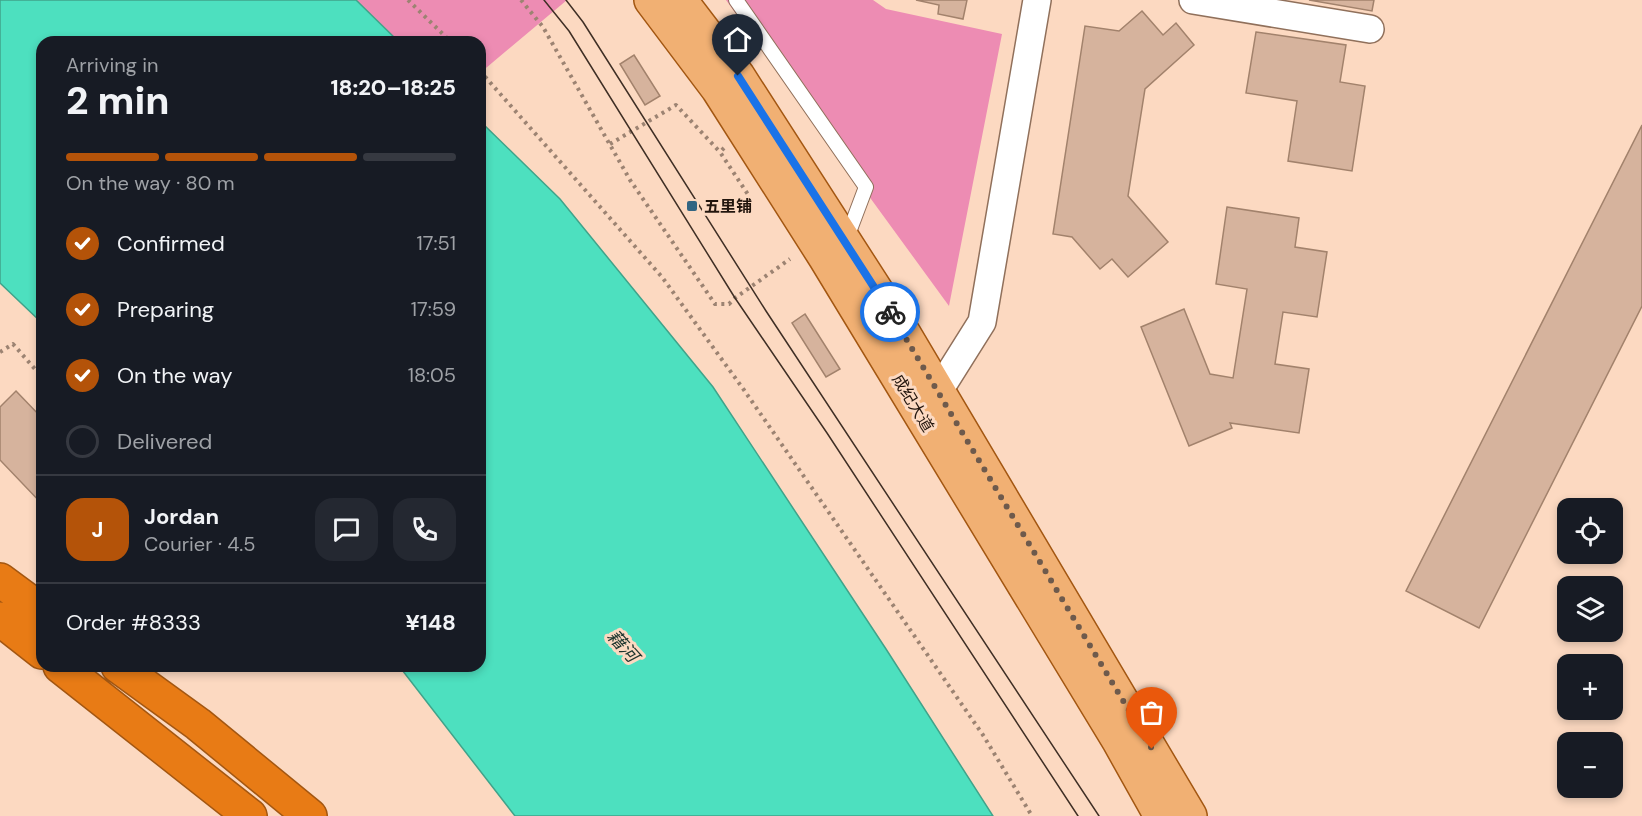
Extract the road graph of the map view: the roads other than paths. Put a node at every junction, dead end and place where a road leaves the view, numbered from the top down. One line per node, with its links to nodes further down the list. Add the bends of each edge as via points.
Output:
1 (651, 0): 17 (main road, 成纪大道, via 718,90 825,257)
2 (680, 0): 7 (main road, 成纪大道, via 738,76)
3 (736, 0): 7 (lane, via 866,188)
4 (1037, 0): 8 (street, via 982,322)
5 (1193, 0): 6 (street)
6 (1370, 30)
7 (846, 242): 8 (main road, 成纪大道)
8 (938, 392): 18 (main road, 成纪大道)
9 (0, 580): 10 (highway)
10 (36, 607)
11 (0, 620): 12 (highway)
12 (36, 647)
13 (68, 672): 15 (highway)
14 (126, 672): 16 (highway, via 198,724)
15 (250, 816)
16 (310, 816)
17 (1161, 816)
18 (1190, 816)

